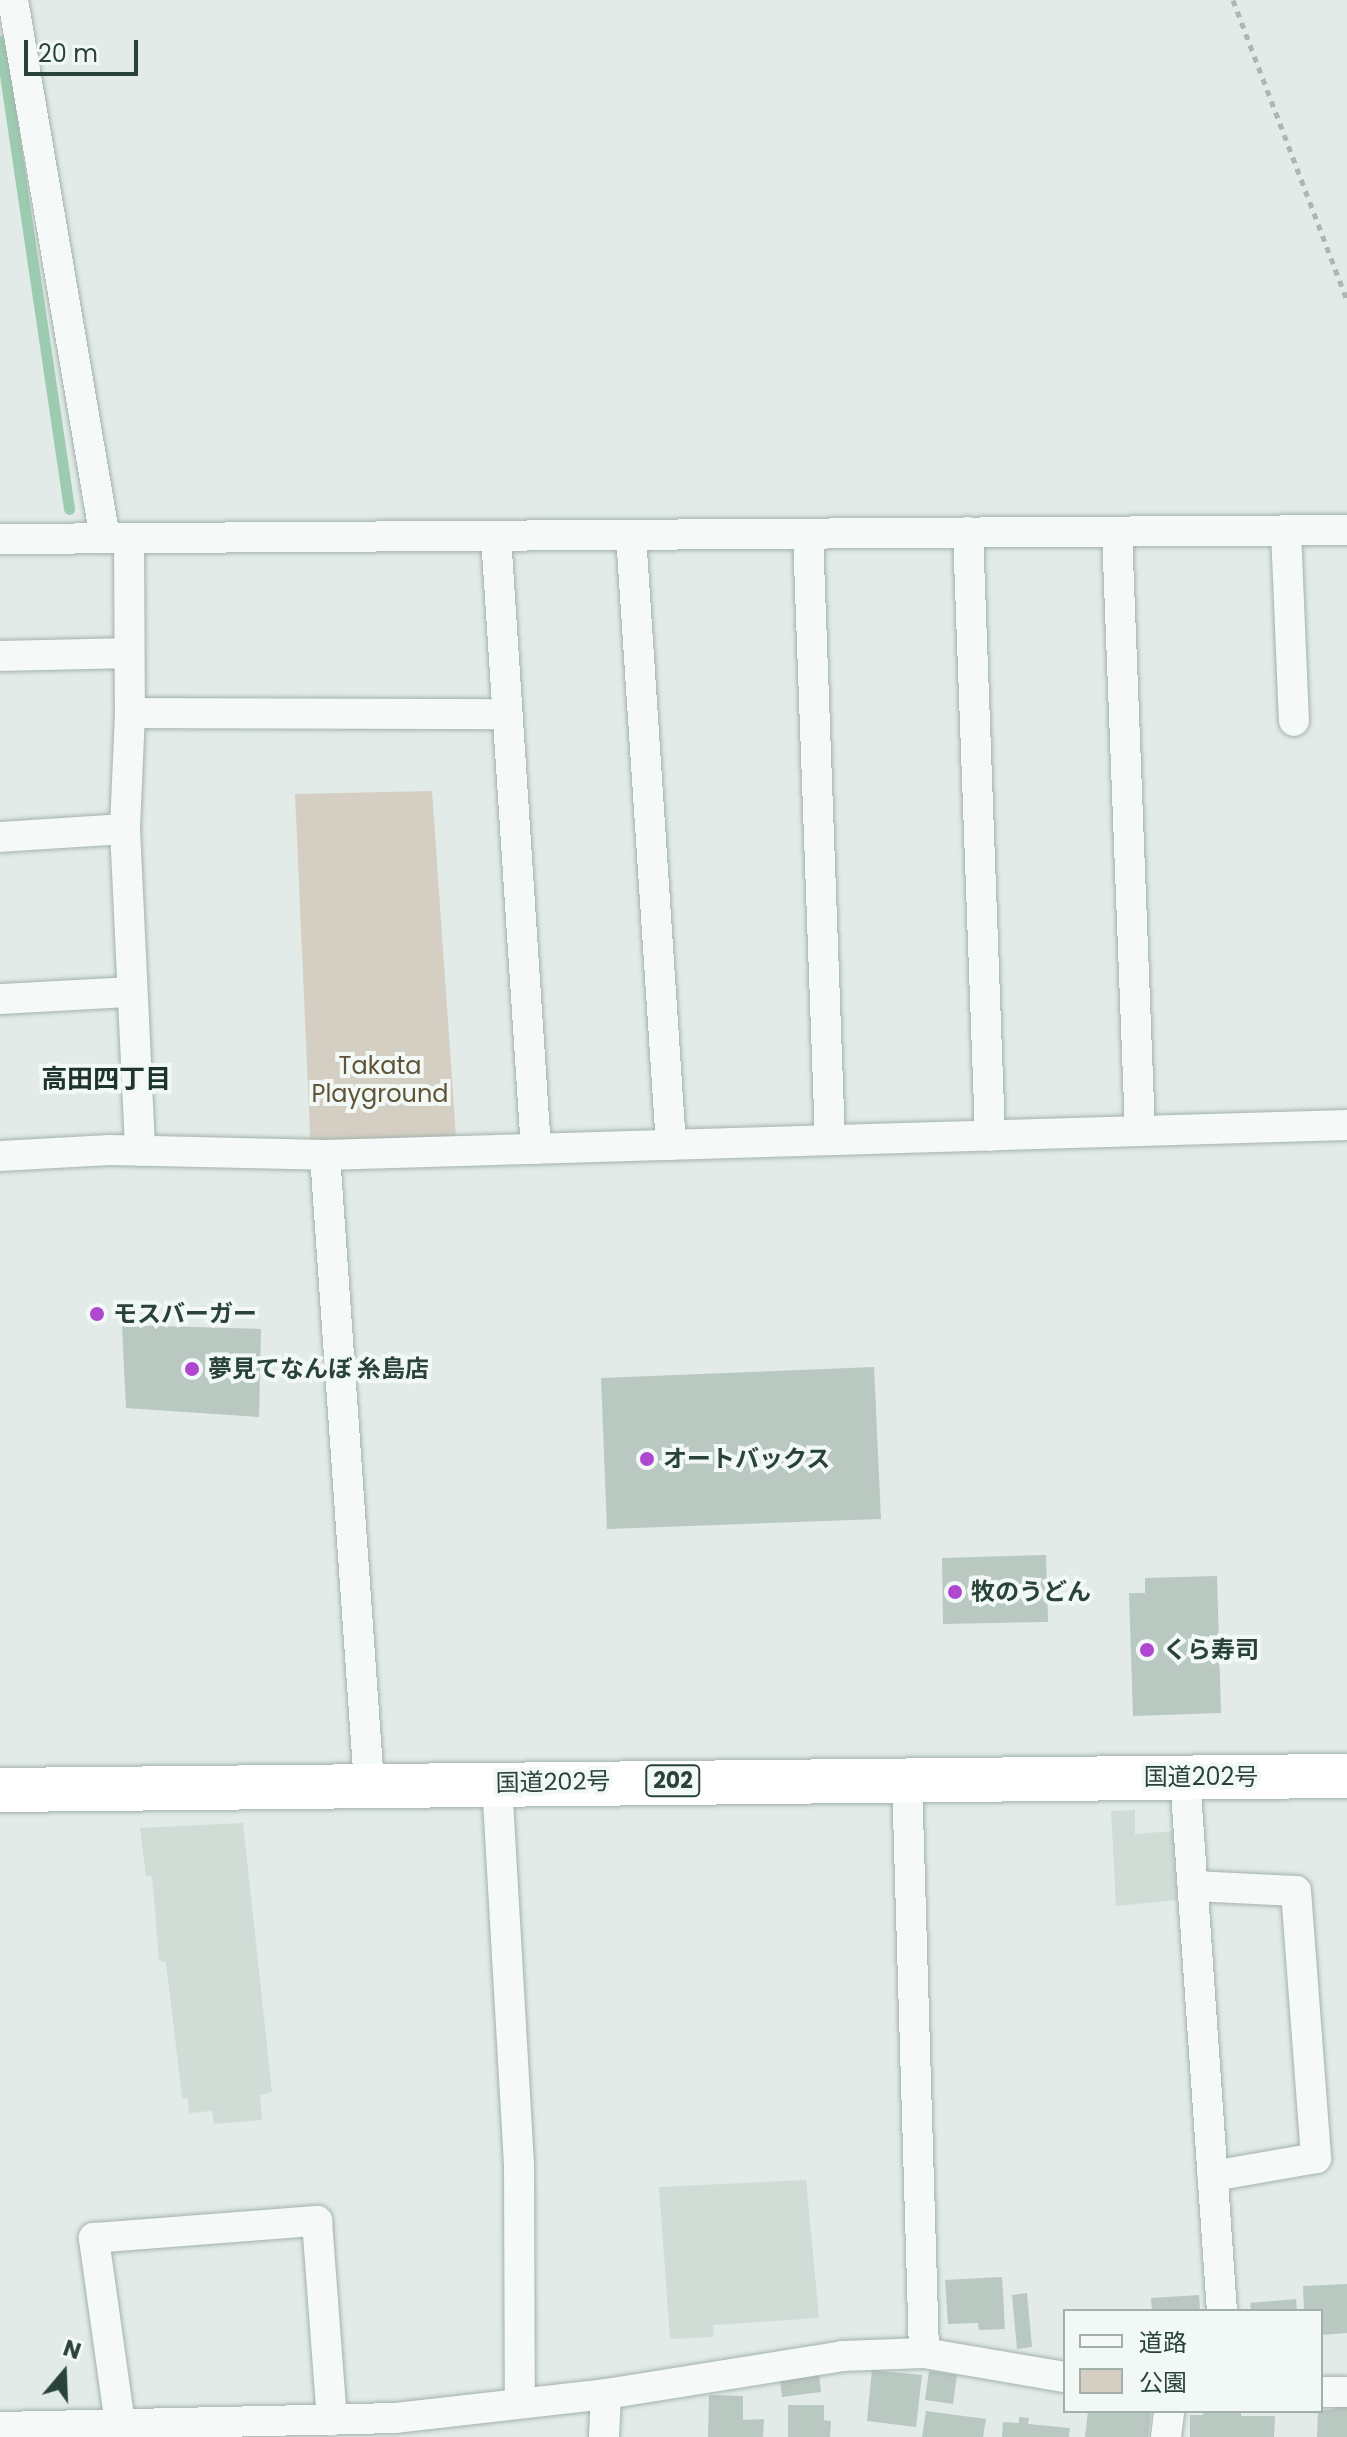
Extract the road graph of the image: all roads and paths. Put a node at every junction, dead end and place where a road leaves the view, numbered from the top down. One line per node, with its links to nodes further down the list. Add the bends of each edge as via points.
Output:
1 (13, 0): 11 (street)
2 (1233, 0): 3 (path)
3 (1347, 300)
4 (1347, 530): 5 (street)
5 (1286, 531): 7 (street); 17 (street)
6 (968, 532): 7 (street); 8 (street); 24 (street)
7 (1117, 532): 23 (street)
8 (808, 534): 9 (street); 25 (street)
9 (631, 535): 10 (street); 26 (street)
10 (496, 536): 11 (street); 16 (street)
11 (117, 538): 12 (street); 13 (street)
12 (0, 539)
13 (128, 653): 14 (street); 15 (street)
14 (0, 656)
15 (130, 713): 16 (street); 18 (street)
16 (507, 714): 27 (street)
17 (1294, 721)
18 (125, 829): 19 (street); 20 (street)
19 (0, 837)
20 (131, 992): 21 (street); 28 (street)
21 (0, 999)
22 (1347, 1125): 23 (street)
23 (1140, 1131): 24 (street)
24 (990, 1136): 25 (street)
25 (830, 1140): 26 (street)
26 (671, 1145): 27 (street)
27 (536, 1149): 29 (street)
28 (140, 1151): 29 (street); 30 (street)
29 (325, 1155): 35 (street)
30 (0, 1156)
31 (1347, 1776): 32 (highway, 国道202号 / 202)
32 (1185, 1777): 33 (highway, 国道202号 / 202); 37 (street)
33 (907, 1779): 34 (highway, 国道202号 / 202); 40 (street)
34 (497, 1783): 35 (highway, 国道202号 / 202); 45 (street, via 519,2164)
35 (369, 1784): 36 (highway, 国道202号 / 202)
36 (0, 1790)
37 (1193, 1886): 38 (street); 38 (street, via 1296,1891 1316,2158)
38 (1213, 2176): 39 (street)
39 (1222, 2309)
40 (924, 2353): 41 (street); 44 (street, via 842,2356)
41 (1063, 2377)
42 (1323, 2392): 43 (street)
43 (1347, 2392)
44 (606, 2394): 45 (street); 52 (street)
45 (520, 2402): 50 (street)
46 (1169, 2413): 53 (street)
47 (332, 2420): 48 (street, via 317,2221 94,2238); 50 (street); 51 (street)
48 (120, 2424): 49 (street); 51 (street)
49 (0, 2427)
50 (396, 2428)
51 (235, 2429)
52 (604, 2437)
53 (1166, 2437)

